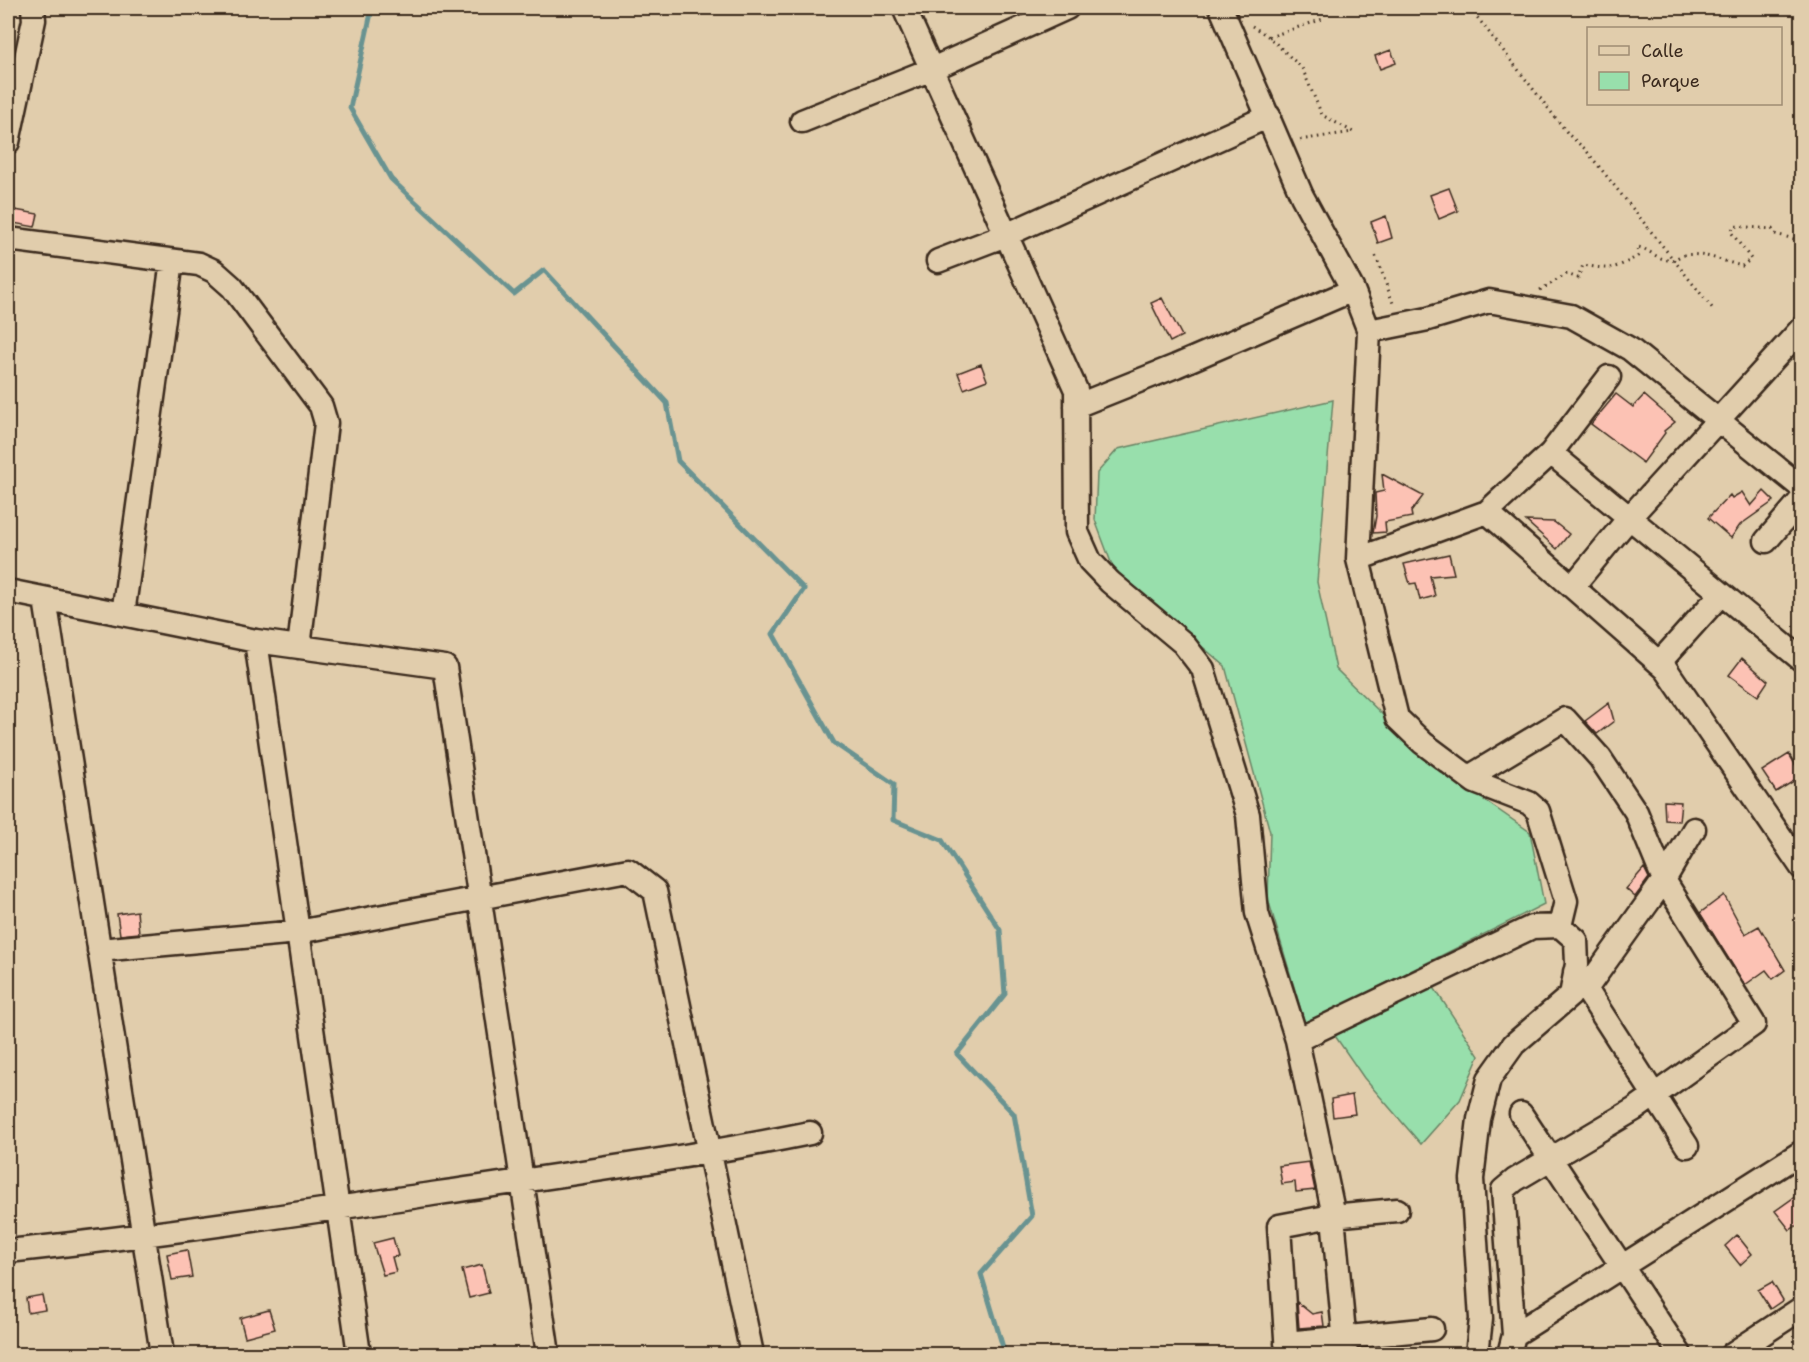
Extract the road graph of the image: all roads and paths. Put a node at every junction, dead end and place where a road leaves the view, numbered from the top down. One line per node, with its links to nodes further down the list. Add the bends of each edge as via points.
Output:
1 (33, 8): 12 (street, via 34,20)
2 (904, 8): 9 (street)
3 (1067, 8): 9 (street)
4 (1221, 8): 10 (street)
5 (1470, 8): 18 (path)
6 (1323, 19): 8 (path)
7 (1250, 25): 8 (path)
8 (1269, 37): 13 (path, via 1302,68 1322,115 1353,132)
9 (932, 69): 11 (street); 14 (street)
10 (1269, 116): 13 (street); 14 (street)
11 (802, 121)
12 (8, 142)
13 (1280, 143): 21 (street, via 1302,196)
14 (1006, 235): 20 (street); 28 (street, via 1076,390)
15 (8, 239): 19 (street)
16 (1802, 241): 18 (path, via 1775,234 1772,229 1734,226 1731,232 1751,259 1742,266 1699,256)
17 (1376, 256): 24 (path)
18 (1671, 260): 22 (path, via 1637,247 1638,256 1626,263 1610,270 1583,265 1578,278 1567,274 1558,277); 23 (path)
19 (172, 261): 41 (street); 43 (street, via 199,264 232,287 321,406 326,423)
20 (938, 261)
21 (1353, 290): 26 (street); 28 (street)
22 (1518, 306): 24 (street, via 1489,301); 29 (street, via 1571,316 1630,349)
23 (1713, 309)
24 (1401, 325): 26 (street)
25 (1802, 328): 29 (street)
26 (1369, 331): 36 (street)
27 (1609, 377): 30 (street)
28 (1076, 406): 55 (street, via 1077,532 1090,561 1183,643 1203,669 1248,815 1257,913)
29 (1719, 419): 31 (street); 34 (street)
30 (1551, 453): 33 (street); 34 (street)
31 (1802, 488)
32 (1802, 499): 35 (street)
33 (1486, 512): 36 (street); 37 (street)
34 (1629, 518): 37 (street); 39 (street)
35 (1766, 541)
36 (1358, 559): 46 (street, via 1397,718)
37 (1573, 586): 45 (street)
38 (8, 591): 40 (street)
39 (1721, 594): 44 (street); 45 (street)
40 (45, 599): 41 (street); 53 (street)
41 (123, 614): 42 (street)
42 (256, 641): 43 (street); 52 (street)
43 (299, 647): 50 (street, via 445,667)
44 (1802, 660)
45 (1659, 663): 48 (street)
46 (1469, 777): 49 (street, via 1565,719 1600,758 1636,812); 51 (street, via 1529,803 1538,811 1566,901)
47 (1694, 829): 49 (street)
48 (1802, 868)
49 (1664, 880): 54 (street); 56 (street, via 1754,1024)
50 (480, 898): 52 (street); 61 (street, via 628,870 655,891); 63 (street)
51 (1560, 926): 54 (street, via 1576,940); 55 (street, via 1532,927)
52 (298, 932): 53 (street); 64 (street)
53 (99, 950): 67 (street)
54 (1581, 980): 56 (street); 79 (street, via 1571,995 1514,1044 1489,1079 1479,1119 1472,1179 1481,1319)
55 (1297, 1040): 66 (street)
56 (1654, 1095): 59 (street); 62 (street)
57 (1521, 1114): 62 (street)
58 (810, 1133): 61 (street)
59 (1687, 1146)
60 (1802, 1152): 69 (street)
61 (712, 1153): 63 (street); 78 (street)
62 (1550, 1160): 69 (street); 72 (street, via 1503,1191)
63 (523, 1181): 64 (street); 77 (street)
64 (338, 1208): 67 (street); 76 (street)
65 (1398, 1210): 66 (street)
66 (1332, 1216): 73 (street); 74 (street, via 1279,1226)
67 (143, 1237): 68 (street); 75 (street)
68 (8, 1251)
69 (1622, 1267): 72 (street); 80 (street)
70 (1802, 1308): 81 (street)
71 (1432, 1329): 73 (street)
72 (1512, 1345)
73 (1346, 1347): 74 (street)
74 (1286, 1349)
75 (162, 1354)
76 (359, 1354)
77 (548, 1354)
78 (752, 1354)
79 (1477, 1354)
80 (1680, 1354)
81 (1732, 1354)

